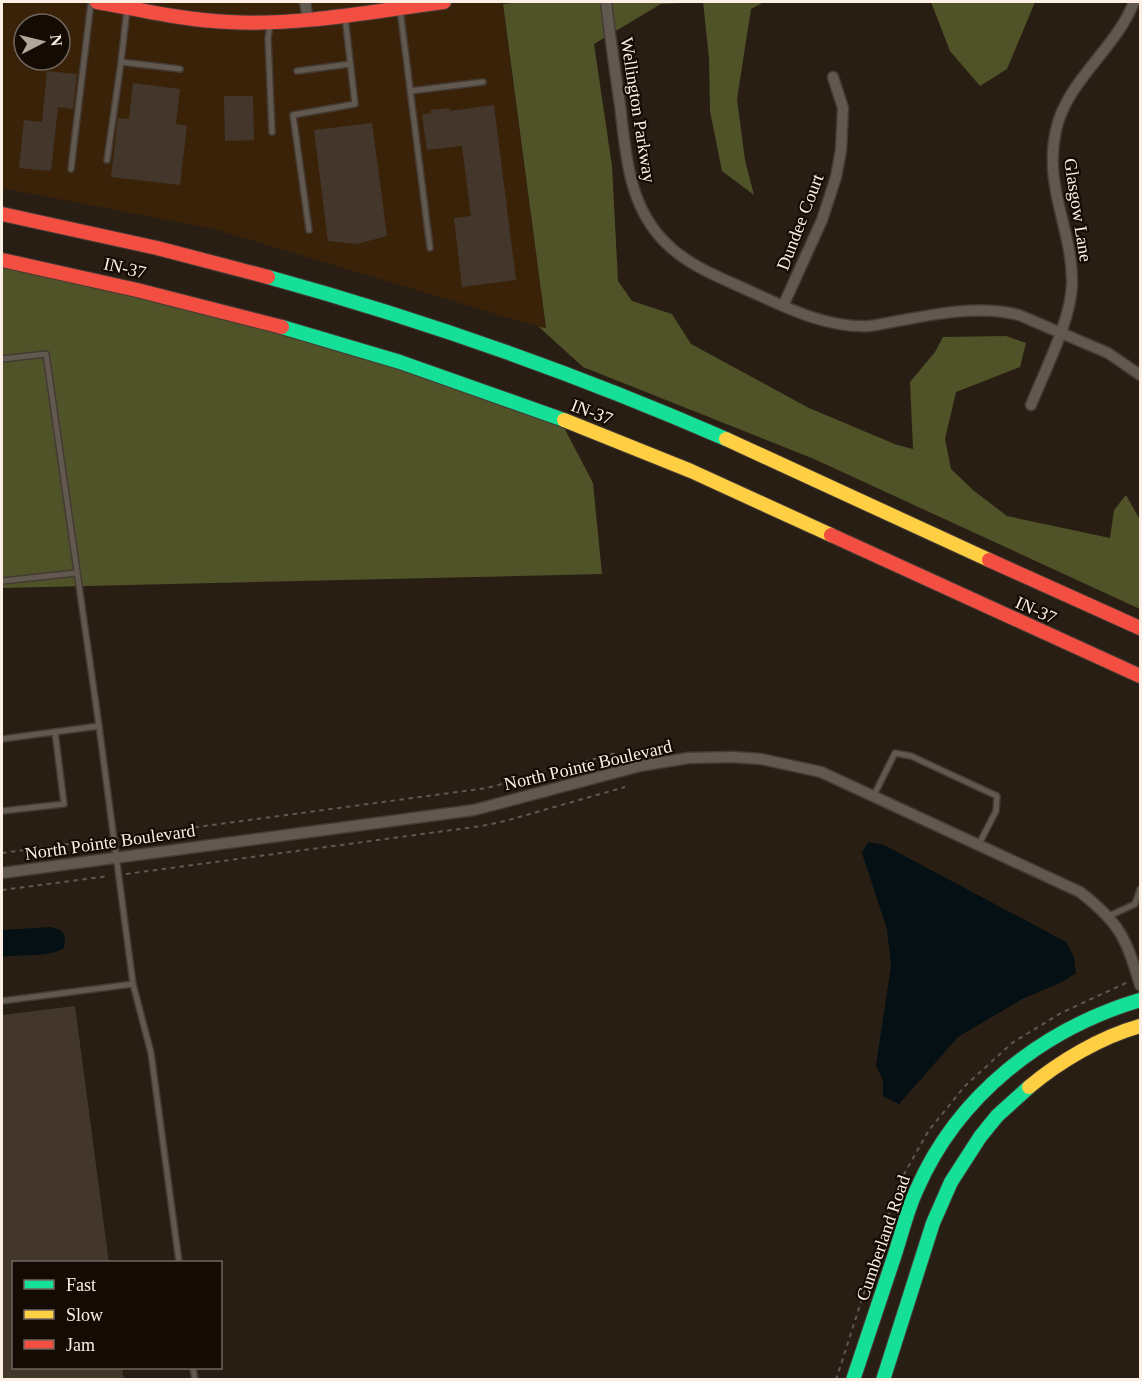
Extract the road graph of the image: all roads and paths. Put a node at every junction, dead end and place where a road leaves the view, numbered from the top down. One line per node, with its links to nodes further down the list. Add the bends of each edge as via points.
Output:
1 (91, 2): 21 (lane)
2 (96, 2): 7 (main road)
3 (305, 2): 10 (street)
4 (444, 2): 8 (main road)
5 (606, 2): 26 (street, Wellington Parkway, via 628,170 645,215 679,255)
6 (1134, 2): 27 (street, Glasgow Lane, via 1122,25 1075,88 1056,128 1051,160 1053,180 1072,284)
7 (127, 7): 11 (main road, via 197,20); 12 (lane)
8 (400, 8): 9 (main road); 18 (lane)
9 (344, 15): 10 (main road); 13 (lane)
10 (308, 20): 11 (main road)
11 (270, 23): 19 (lane)
12 (121, 62): 14 (lane); 20 (lane)
13 (350, 64): 15 (lane); 23 (lane, via 354,105 293,115)
14 (180, 69)
15 (297, 71)
16 (833, 77): 26 (street, Dundee Court, via 843,108 836,177 822,220)
17 (483, 82): 18 (lane)
18 (410, 92): 24 (lane)
19 (272, 132)
20 (107, 160)
21 (71, 169)
22 (2, 214): 33 (main road, IN-37, via 258,274 374,307 508,352 724,437)
23 (309, 230)
24 (430, 248)
25 (2, 260): 34 (main road, IN-37, via 257,320 493,394 691,471)
26 (783, 306): 27 (street, Wellington Parkway, via 825,322 858,327 988,310 1019,315)
27 (1060, 332): 29 (street, Wellington Parkway, via 1108,353); 30 (street, Glasgow Lane)
28 (2, 359): 31 (lane, via 46,354)
29 (1140, 375)
30 (1031, 405)
31 (76, 573): 32 (lane); 35 (lane)
32 (2, 581)
33 (1140, 628)
34 (1140, 676)
35 (99, 726): 36 (lane); 42 (lane)
36 (55, 732): 37 (lane); 41 (lane, via 64,804)
37 (2, 739)
38 (616, 753): 42 (path, via 487,788)
39 (626, 787): 47 (path, via 482,826)
40 (874, 795): 43 (street, North Pointe Boulevard); 43 (lane, via 895,753 911,756 997,796 996,811); 45 (street, North Pointe Boulevard, via 792,764 732,757 688,758 640,766 474,810)
41 (2, 811)
42 (114, 838): 44 (path); 45 (lane)
43 (979, 844): 51 (street, North Pointe Boulevard, via 1080,892)
44 (2, 853)
45 (117, 858): 46 (street, North Pointe Boulevard); 47 (lane)
46 (2, 873)
47 (119, 875): 49 (path); 52 (lane)
48 (1140, 889): 50 (lane)
49 (2, 890)
50 (1138, 905): 51 (lane)
51 (1109, 916): 53 (street, North Pointe Boulevard, via 1123,935)
52 (133, 984): 55 (lane); 57 (lane, via 151,1053)
53 (1140, 985)
54 (1140, 1000): 58 (main road, Cumberland Road, via 1056,1035 1012,1066 959,1118 915,1190)
55 (2, 1001)
56 (1140, 1026): 59 (main road, via 1077,1055 1035,1080 999,1112 973,1145 938,1208)
57 (179, 1261)
58 (853, 1380)
59 (883, 1380)

